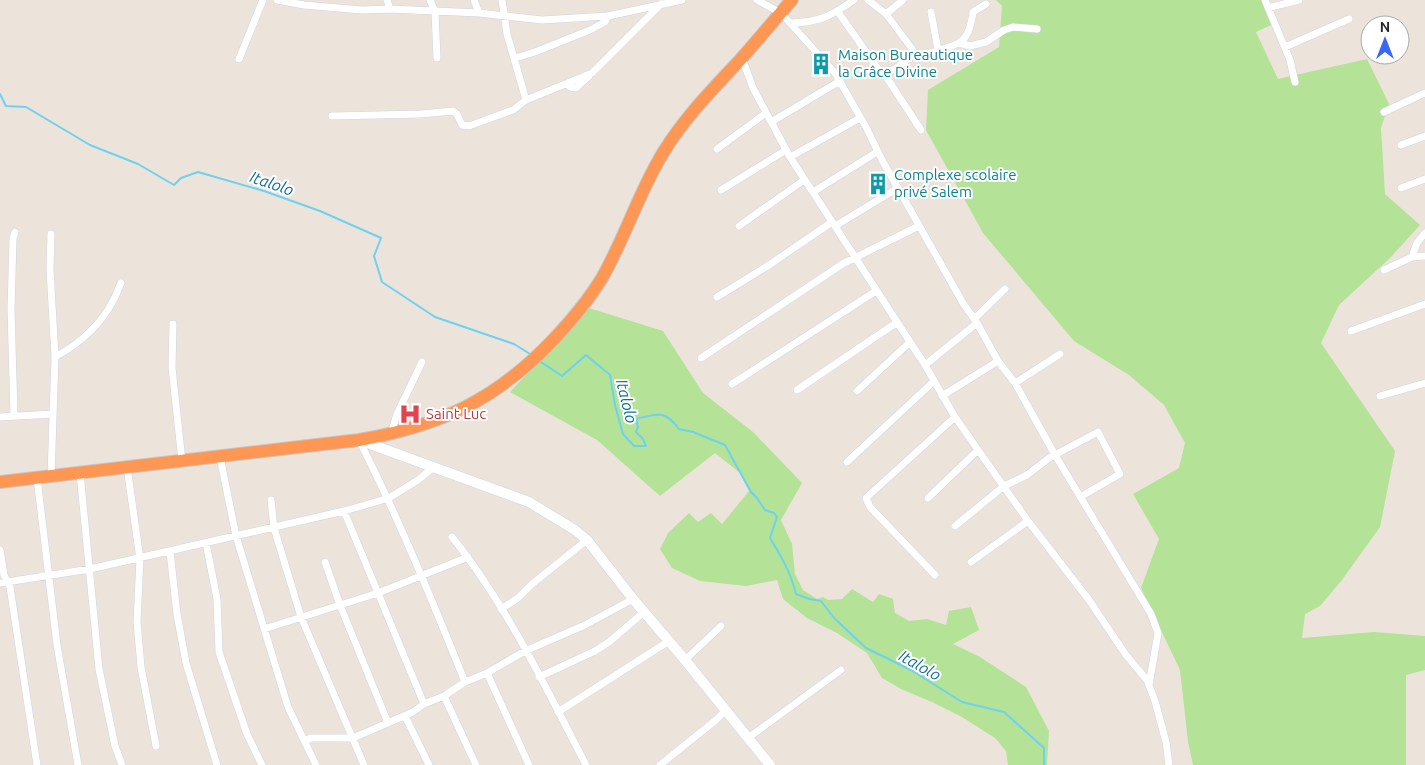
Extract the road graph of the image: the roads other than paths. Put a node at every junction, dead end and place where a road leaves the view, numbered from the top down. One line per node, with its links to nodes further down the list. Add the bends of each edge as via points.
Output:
1 (263, 0): 40 (street)
2 (277, 0): 15 (street)
3 (345, 0): 20 (street)
4 (387, 0): 22 (street)
5 (430, 0): 23 (street)
6 (474, 0): 26 (street)
7 (502, 0): 28 (street)
8 (682, 0): 17 (street)
9 (757, 0): 19 (street)
10 (854, 0): 24 (street)
11 (868, 0): 27 (street)
12 (903, 0): 27 (street)
13 (1265, 0): 21 (street)
14 (1299, 0): 21 (street)
15 (303, 3): 20 (street)
16 (650, 3): 17 (street); 29 (street)
17 (661, 4): 45 (street, via 592,73)
18 (986, 4): 33 (street, via 973,12 971,28)
19 (786, 5): 31 (street); 39 (highway)
20 (347, 8): 22 (street)
21 (1268, 8): 34 (street)
22 (390, 9): 23 (street)
23 (435, 12): 26 (street); 37 (street)
24 (838, 12): 31 (street, via 813,22); 41 (street)
25 (930, 12): 35 (street)
26 (479, 14): 28 (street)
27 (886, 14): 36 (street, via 912,47)
28 (505, 16): 29 (street, via 542,20); 38 (street)
29 (608, 16): 38 (street, via 605,22 590,30)
30 (1349, 19): 34 (street)
31 (792, 23): 42 (street)
32 (1038, 29): 33 (street, via 1012,27 986,42 970,46)
33 (959, 43): 35 (street)
34 (1285, 47): 43 (street)
35 (938, 50): 36 (street, via 920,56)
36 (913, 54): 41 (street, via 889,72)
37 (436, 58)
38 (515, 58): 45 (street)
39 (742, 58): 47 (street); 102 (highway, via 675,134 602,278 577,314 537,358 488,396 458,412)
40 (239, 59)
41 (883, 72): 51 (street)
42 (840, 82): 49 (street); 50 (street)
43 (1295, 82)
44 (1425, 93): 46 (street)
45 (526, 100): 48 (street, via 513,110 466,127 453,111)
46 (1384, 112)
47 (766, 113): 50 (street); 54 (street)
48 (332, 116)
49 (860, 118): 56 (street); 57 (street)
50 (771, 122): 55 (street)
51 (921, 130)
52 (1425, 136): 53 (street)
53 (1401, 145)
54 (716, 149)
55 (786, 150): 57 (street); 62 (street)
56 (878, 152): 60 (street); 63 (street)
57 (790, 158): 59 (street)
58 (1425, 179): 61 (street)
59 (804, 180): 63 (street); 65 (street)
60 (898, 188): 64 (street); 66 (street)
61 (1401, 188)
62 (722, 190)
63 (813, 192): 64 (street)
64 (834, 224): 71 (street); 77 (street)
65 (740, 226)
66 (919, 226): 71 (street); 79 (street)
67 (15, 232): 99 (street, via 11,309)
68 (51, 234): 85 (street)
69 (1425, 234): 72 (street, via 1417,243)
70 (1425, 256): 72 (street)
71 (855, 257): 76 (street); 86 (street)
72 (1412, 258): 73 (street)
73 (1384, 270)
74 (121, 283): 85 (street, via 103,318 69,350)
75 (1005, 289): 79 (street)
76 (876, 291): 80 (street); 93 (street)
77 (717, 297)
78 (1425, 304): 82 (street)
79 (975, 321): 87 (street); 89 (street)
80 (896, 323): 83 (street); 94 (street)
81 (173, 324): 107 (street, via 172,368)
82 (1351, 331)
83 (909, 344): 89 (street); 95 (street)
84 (1060, 354): 91 (street)
85 (55, 357): 98 (street)
86 (701, 358)
87 (998, 360): 91 (street); 96 (street)
88 (422, 362): 102 (street)
89 (925, 366): 90 (street)
90 (933, 382): 96 (street); 108 (street)
91 (1014, 383): 105 (street)
92 (1425, 383): 97 (street)
93 (732, 384)
94 (797, 390)
95 (857, 391)
96 (942, 396): 101 (street)
97 (1380, 396)
98 (53, 414): 99 (street); 112 (street)
99 (14, 415): 100 (street)
100 (0, 417)
101 (955, 417): 104 (street); 135 (street, via 866,498 870,507)
102 (390, 434): 103 (highway)
103 (359, 440): 106 (highway); 110 (street); 117 (street)
104 (978, 450): 115 (street); 118 (street)
105 (1054, 455): 115 (street); 116 (street); 116 (street, via 1098,432 1120,474)
106 (220, 457): 107 (highway); 124 (street)
107 (182, 461): 109 (highway)
108 (847, 462)
109 (127, 467): 111 (highway); 131 (street)
110 (434, 467): 117 (street); 126 (street, via 529,502)
111 (80, 473): 112 (highway); 134 (street)
112 (51, 477): 113 (highway)
113 (37, 478): 114 (highway); 136 (street)
114 (0, 482)
115 (1004, 486): 121 (street); 122 (street)
116 (1080, 497): 154 (street, via 1151,614 1158,633)
117 (388, 498): 120 (street); 137 (street)
118 (928, 498)
119 (271, 500): 123 (street)
120 (344, 511): 123 (street); 139 (street)
121 (1028, 521): 133 (street); 154 (street)
122 (955, 526)
123 (274, 528): 124 (street); 144 (street)
124 (236, 536): 127 (street); 146 (street)
125 (452, 537): 130 (street)
126 (587, 540): 140 (street); 142 (street)
127 (206, 543): 129 (street); 169 (street, via 217,599 219,652 247,734)
128 (0, 550): 138 (street)
129 (170, 552): 131 (street); 168 (street, via 186,664)
130 (468, 557): 137 (street); 142 (street)
131 (140, 559): 134 (street); 164 (street, via 137,622 140,658)
132 (325, 562): 141 (street)
133 (971, 562)
134 (90, 569): 136 (street); 167 (street, via 100,679)
135 (935, 575)
136 (49, 576): 138 (street); 166 (street, via 60,665)
137 (423, 577): 139 (street); 153 (street)
138 (4, 582): 165 (street, via 10,587)
139 (378, 593): 141 (street); 156 (street)
140 (633, 599): 143 (street); 148 (street, via 585,625)
141 (340, 605): 144 (street); 160 (street)
142 (501, 609): 148 (street)
143 (644, 612): 147 (street); 152 (street, via 609,642)
144 (301, 617): 146 (street); 161 (street)
145 (721, 626): 149 (street)
146 (264, 629): 163 (street, via 288,708)
147 (669, 641): 149 (street); 158 (street)
148 (525, 651): 151 (street); 152 (street)
149 (685, 660): 157 (street)
150 (841, 670): 162 (street)
151 (487, 673): 153 (street); 174 (street)
152 (539, 677): 158 (street)
153 (465, 682): 155 (street)
154 (1149, 686): 178 (street, via 1166,742)
155 (444, 696): 156 (street); 173 (street)
156 (424, 704): 159 (street)
157 (726, 710): 162 (street); 176 (street)
158 (558, 712): 175 (street)
159 (405, 716): 160 (street); 172 (street)
160 (388, 723): 161 (street)
161 (353, 738): 163 (street, via 312,738); 171 (street)
162 (748, 738): 177 (street)
163 (306, 741): 170 (street)
164 (156, 746)
165 (37, 765)
166 (78, 765)
167 (122, 765)
168 (217, 765)
169 (262, 765)
170 (316, 765)
171 (364, 765)
172 (429, 765)
173 (476, 765)
174 (529, 765)
175 (586, 765)
176 (660, 765)
177 (770, 765)
178 (1169, 765)

